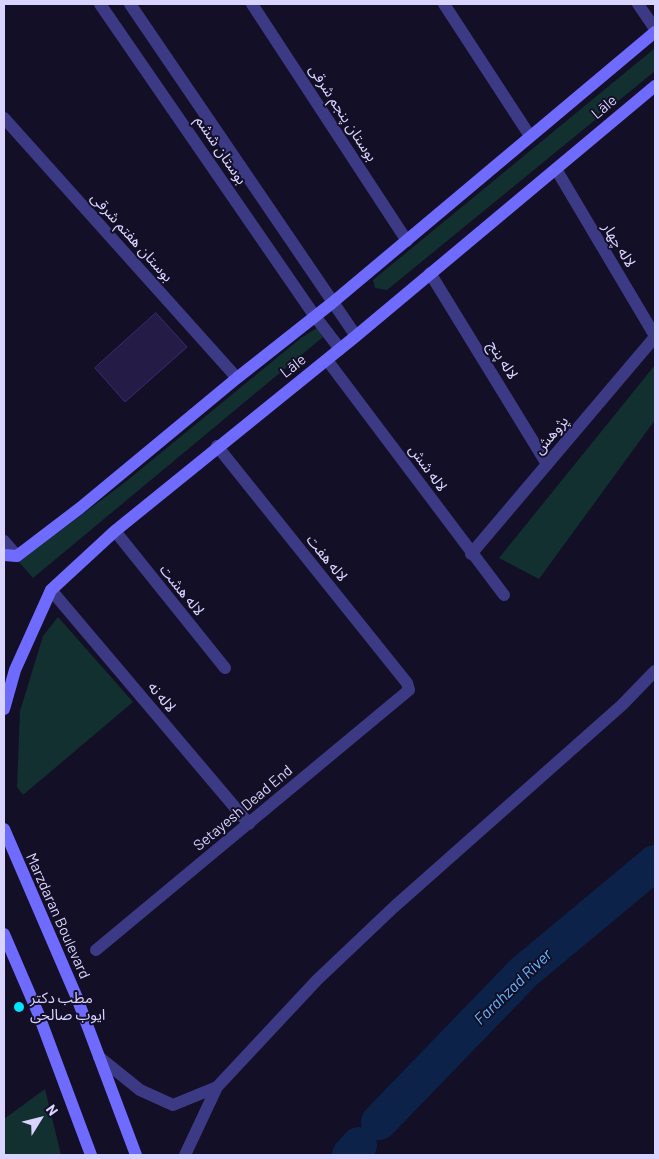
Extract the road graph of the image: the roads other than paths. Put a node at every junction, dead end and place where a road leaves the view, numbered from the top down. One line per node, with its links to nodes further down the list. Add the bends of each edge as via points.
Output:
1 (100, 4): 14 (street, بوستان ششم)
2 (130, 4): 13 (street, بوستان ششم)
3 (252, 4): 11 (street, بوستان پنجم شرقی)
4 (444, 4): 9 (street)
5 (638, 4): 6 (street)
6 (655, 31): 9 (main road, Lāle)
7 (655, 86): 10 (main road, Lāle)
8 (4, 118): 19 (street, بوستان هفتم شرقی)
9 (530, 136): 11 (main road, Lāle)
10 (556, 170): 12 (main road, Lāle); 16 (street, لاله چهار)
11 (407, 241): 13 (main road, Lāle)
12 (430, 273): 15 (main road, Lāle); 21 (street, لاله پنج)
13 (332, 303): 14 (main road, Lāle); 15 (street, بوستان ششم)
14 (314, 315): 17 (street, بوستان ششم); 19 (main road, Lāle)
15 (356, 336): 17 (main road, Lāle)
16 (655, 337): 21 (street, پژوهش)
17 (340, 350): 18 (main road, Lāle)
18 (327, 360): 20 (main road, Lāle); 24 (street, لاله شش)
19 (237, 378): 25 (main road, Lāle, via 80,508)
20 (217, 446): 22 (main road, Lāle); 30 (street, لاله هفت, via 407,683)
21 (548, 464): 24 (street, پژوهش)
22 (115, 531): 26 (main road, Lāle); 28 (street, لاله هشت)
23 (4, 541): 25 (street)
24 (471, 554): 27 (street, لاله شش)
25 (10, 556)
26 (51, 590): 31 (main road, Lāle, via 15,670); 32 (street, لاله نه)
27 (504, 595)
28 (225, 668)
29 (655, 671): 37 (street, via 622,705 331,967)
30 (409, 690): 32 (street, Setayesh Dead End)
31 (4, 709)
32 (249, 824): 35 (street, Setayesh Dead End)
33 (4, 829): 36 (main road, Marzdaran Boulevard)
34 (4, 934): 38 (main road, via 38,1013)
35 (96, 950)
36 (99, 1057): 37 (street, via 140,1090 174,1105); 39 (main road, Marzdaran Boulevard)
37 (217, 1087): 40 (street)
38 (91, 1155)
39 (136, 1155)
40 (185, 1155)

